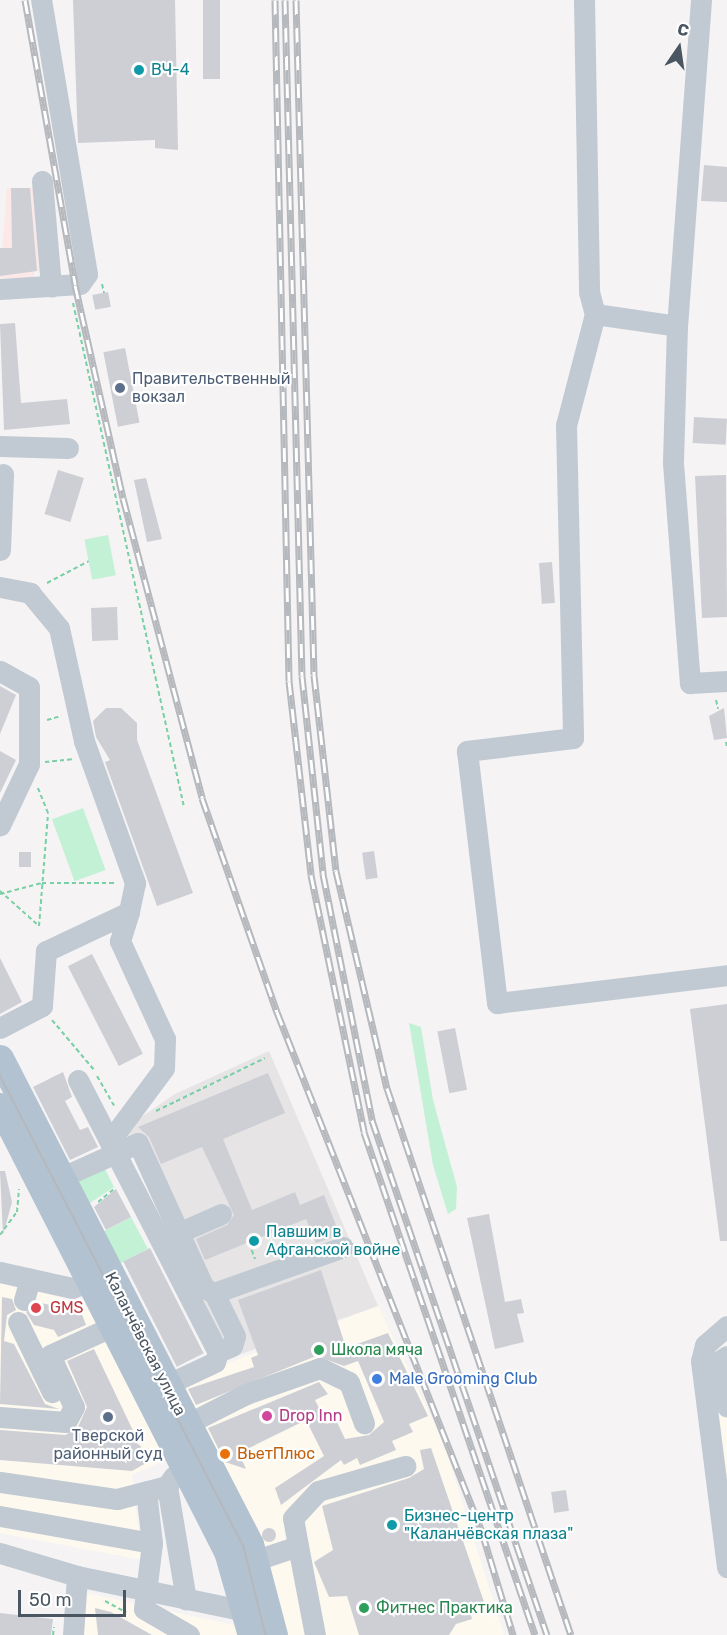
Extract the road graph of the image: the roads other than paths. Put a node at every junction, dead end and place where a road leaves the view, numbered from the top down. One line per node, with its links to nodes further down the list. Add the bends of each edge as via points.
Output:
1 (41, 0): 5 (street, via 88,267 85,280)
2 (584, 0): 7 (street, via 589,292)
3 (701, 0): 8 (street)
4 (42, 181): 5 (street)
5 (60, 286): 6 (street, via 27,296)
6 (0, 289)
7 (595, 314): 8 (street); 18 (street, via 566,425 573,738 466,751 497,1003)
8 (677, 326): 15 (street, via 673,462 690,683)
9 (0, 446): 10 (street)
10 (68, 448)
11 (3, 474): 12 (street)
12 (0, 550)
13 (0, 587): 17 (street, via 30,593 47,608 68,657 90,757 135,883)
14 (0, 671): 16 (street, via 29,687 30,764)
15 (727, 681)
16 (0, 825)
17 (129, 912): 19 (street, via 46,951 42,1006); 24 (street, via 120,941 165,1039 164,1068)
18 (727, 975)
19 (0, 1028)
20 (0, 1058): 25 (main road, Каланчёвская улица)
21 (78, 1080): 24 (street)
22 (0, 1084): 30 (street)
23 (0, 1106): 30 (main road, Каланчёвская улица)
24 (115, 1144): 25 (street); 27 (street, via 138,1143); 35 (street)
25 (60, 1178): 30 (main road, Каланчёвская улица)
26 (221, 1214): 27 (street)
27 (178, 1233): 31 (street, via 204,1288)
28 (343, 1247): 31 (street)
29 (0, 1272): 30 (street, via 27,1290 64,1288)
30 (99, 1279): 34 (main road, Каланчёвская улица); 37 (main road, Каланчёвская улица); 57 (street, via 240,1548)
31 (214, 1293): 35 (street, via 235,1336 232,1346)
32 (18, 1322): 38 (street)
33 (727, 1326): 53 (street, via 705,1346 700,1361)
34 (111, 1327): 40 (street, via 50,1355 75,1407 66,1422); 43 (main road, Каланчёвская улица)
35 (218, 1352): 37 (street, via 215,1362)
36 (727, 1356): 39 (street, via 721,1360)
37 (166, 1385): 42 (main road, Каланчёвская улица)
38 (52, 1392)
39 (727, 1407)
40 (0, 1417)
41 (364, 1423): 42 (street, via 349,1382 320,1368 246,1394)
42 (186, 1424): 52 (main road, Каланчёвская улица)
43 (182, 1463): 46 (street); 57 (main road, Каланчёвская улица)
44 (405, 1466): 50 (street, via 318,1491 293,1518)
45 (0, 1482): 47 (street, via 117,1498)
46 (167, 1486): 47 (street); 56 (street)
47 (146, 1491): 49 (street)
48 (0, 1516): 49 (street)
49 (152, 1543): 55 (street)
50 (298, 1546): 52 (street); 60 (street)
51 (0, 1553): 54 (street)
52 (256, 1560): 57 (main road, Каланчёвская улица)
53 (727, 1567)
54 (77, 1576): 55 (street); 58 (street)
55 (145, 1591): 56 (street); 59 (street, via 148,1615)
56 (186, 1599): 57 (street)
57 (260, 1624)
58 (78, 1630)
59 (189, 1635)
60 (315, 1635)

